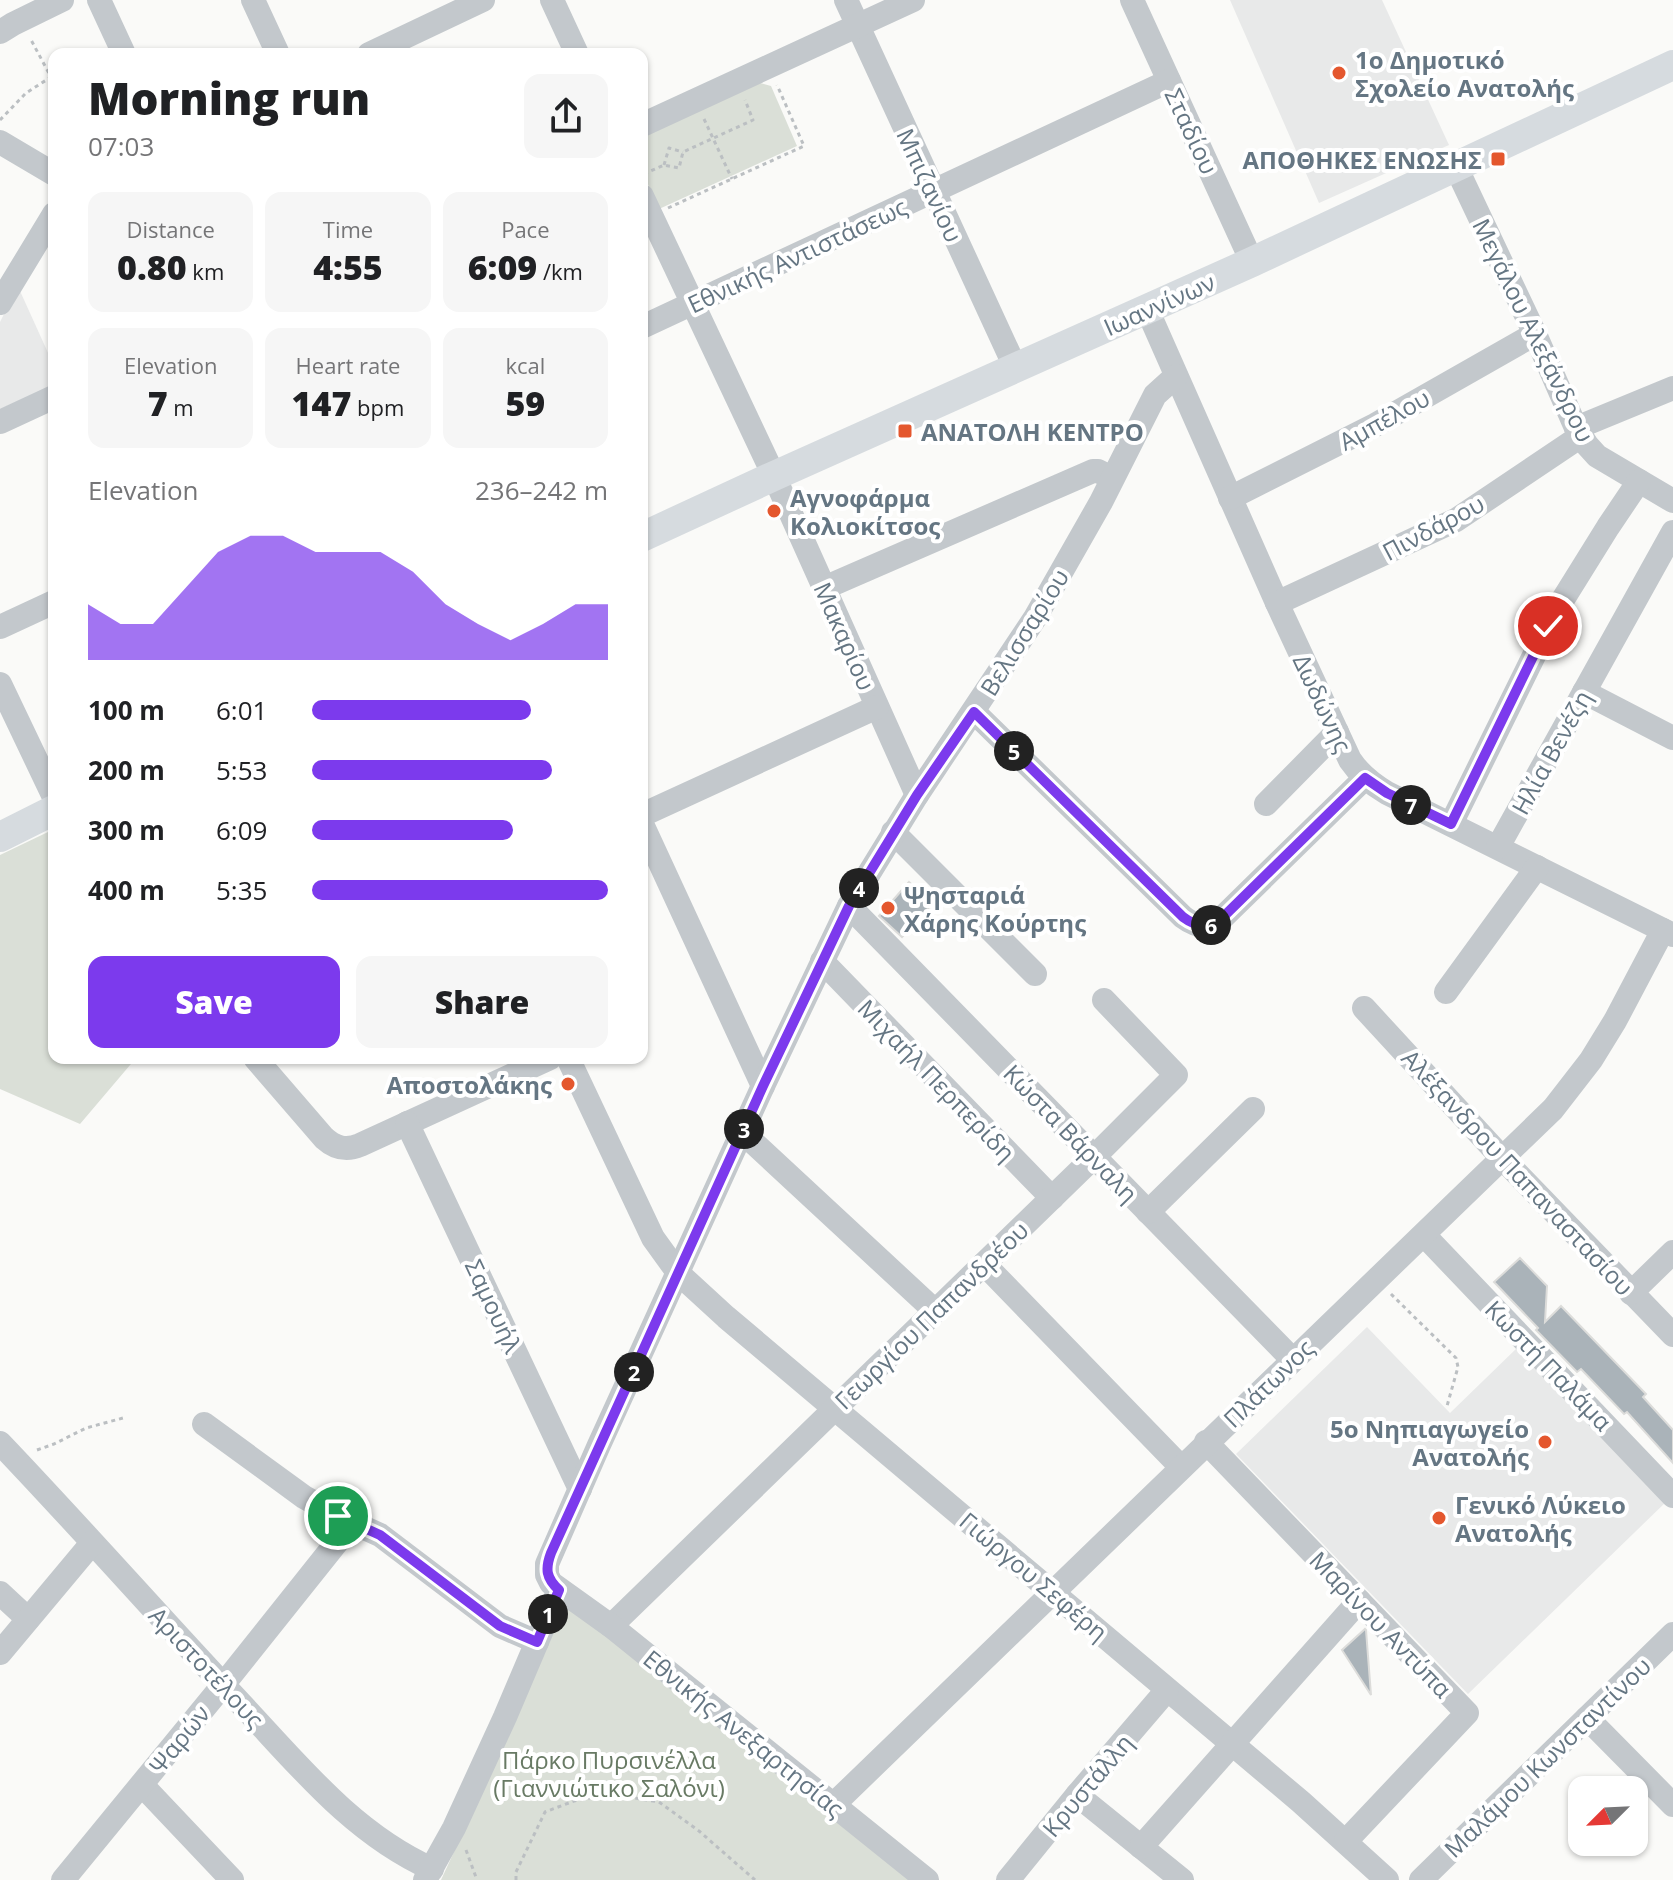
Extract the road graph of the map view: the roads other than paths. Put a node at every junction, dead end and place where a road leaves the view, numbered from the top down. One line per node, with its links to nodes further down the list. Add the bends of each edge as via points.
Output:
1 (62, 0): 10 (street)
2 (99, 0): 11 (street)
3 (253, 0): 12 (street)
4 (483, 0): 13 (street)
5 (552, 0): 14 (street)
6 (846, 0): 9 (street, Μπιζανίου)
7 (913, 0): 9 (street)
8 (1132, 0): 16 (street, Σταδίου)
9 (858, 26): 17 (street); 21 (street, Μπιζανίου)
10 (0, 32)
11 (121, 48)
12 (275, 48)
13 (382, 48)
14 (574, 48)
15 (1673, 65): 19 (main road, Ιωαννίνων)
16 (1169, 81): 21 (street, Εθνικής Αντιστάσεως); 24 (street, Σταδίου)
17 (648, 122)
18 (0, 142): 20 (street)
19 (1456, 167): 24 (main road, Ιωαννίνων); 29 (street, Μεγάλου Αλεξάνδρου)
20 (48, 170)
21 (933, 191): 26 (street, Εθνικής Αντιστάσεως); 30 (street, Μπιζανίου)
22 (648, 208): 26 (street, Μακαρίου)
23 (48, 223): 25 (street)
24 (1252, 262): 27 (main road, Ιωαννίνων)
25 (3, 292)
26 (693, 303): 28 (street, Εθνικής Αντιστάσεως); 36 (street, Μακαρίου)
27 (1147, 309): 30 (main road, Ιωαννίνων); 31 (street, Δωδώνης)
28 (648, 324)
29 (1535, 334): 35 (street, Μεγάλου Αλεξάνδρου); 39 (street, Αμπέλου, via 1362,432)
30 (1016, 369): 36 (main road, Ιωαννίνων)
31 (1176, 376): 37 (street, Βελισσαρίου, via 1155,395); 39 (street, Δωδώνης)
32 (1673, 388): 35 (street, Πινδάρου)
33 (48, 400): 34 (street)
34 (0, 422)
35 (1579, 432): 38 (street, Μεγάλου Αλεξάνδρου, via 1597,456); 44 (street, Πινδάρου, via 1456,520)
36 (774, 476): 42 (main road, Ιωαννίνων); 43 (street, Μακαρίου)
37 (1112, 478): 43 (street, via 1093,471); 50 (street, Βελισσαρίου, via 1035,618)
38 (1639, 481): 40 (street, Μεγάλου Αλεξάνδρου); 59 (street, via 1557,609)
39 (1230, 498): 44 (street, Δωδώνης)
40 (1673, 501)
41 (1673, 532): 48 (street, Ηλία Βενέζη)
42 (648, 534)
43 (824, 588): 49 (street, Μακαρίου)
44 (1277, 603): 51 (street, Δωδώνης)
45 (48, 605): 46 (street)
46 (0, 627)
47 (0, 684): 54 (street)
48 (1584, 692): 52 (street); 63 (street, Ηλία Βενέζη)
49 (877, 707): 55 (street, Μακαρίου); 57 (street)
50 (974, 712): 53 (street, via 1195,925 1219,921); 55 (street, Βελισσαρίου)
51 (1337, 732): 53 (street, Δωδώνης); 56 (street)
52 (1673, 738)
53 (1365, 778): 59 (street, Δωδώνης)
54 (48, 784)
55 (917, 795): 60 (street, Βελισσαρίου)
56 (1266, 804)
57 (648, 812)
58 (48, 813): 61 (main road)
59 (1451, 824): 63 (street, Δωδώνης)
60 (893, 832): 65 (street, Βελισσαρίου); 68 (street)
61 (0, 837)
62 (648, 837): 75 (street)
63 (1498, 847): 64 (street, Δωδώνης)
64 (1537, 867): 66 (street, Δωδώνης); 69 (street)
65 (849, 906): 67 (street, Βελισσαρίου); 79 (street, Κώστα Βάρναλη)
66 (1668, 932): 80 (street, Πλάτωνος, via 1591,1060 1553,1109)
67 (822, 961): 75 (street, Βελισσαρίου); 81 (street, Μιχαήλ Περπερίδη)
68 (1035, 974)
69 (1446, 992)
70 (1104, 1000): 79 (street, Γεωργίου Παπανδρέου, via 1176,1075)
71 (1364, 1008): 80 (street, Αλέξανδρου Παπαναστασίου)
72 (260, 1064): 77 (street, via 336,1146 354,1148)
73 (537, 1064): 77 (street)
74 (571, 1064): 86 (street, Γιώργου Σεφέρη, via 653,1238)
75 (763, 1086): 78 (street, Βελισσαρίου)
76 (1253, 1109): 82 (street)
77 (407, 1123): 96 (street, Σαμουήλ)
78 (743, 1133): 86 (street, Βελισσαρίου); 88 (street)
79 (1095, 1156): 81 (street, Γεωργίου Παπανδρέου); 82 (street, Κώστα Βάρναλη)
80 (1503, 1159): 83 (street, Πλάτωνος); 87 (street, Αλέξανδρου Παπαναστασίου)
81 (1052, 1198): 85 (street, Γεωργίου Παπανδρέου)
82 (1148, 1212): 90 (street, Κώστα Βάρναλη)
83 (1424, 1235): 90 (street, Πλάτωνος); 97 (street, Κωστή Παλάμα)
84 (1673, 1252): 87 (street)
85 (984, 1264): 88 (street, Γεωργίου Παπανδρέου); 95 (street)
86 (679, 1274): 91 (street, Γιώργου Σεφέρη); 96 (street, Βελισσαρίου)
87 (1631, 1293): 89 (street, Αλέξανδρου Παπαναστασίου)
88 (935, 1311): 91 (street, Γεωργίου Παπανδρέου)
89 (1673, 1335)
90 (1293, 1360): 93 (street, Πλάτωνος)
91 (835, 1408): 101 (street, Γιώργου Σεφέρη); 105 (street, Γεωργίου Παπανδρέου)
92 (204, 1424): 98 (street, via 304,1497)
93 (1206, 1442): 95 (street, Πλάτωνος); 103 (street, Μαρίνου Αντύπα)
94 (5, 1451): 99 (street, Αριστοτέλους)
95 (1181, 1467): 101 (street, Πλάτωνος)
96 (580, 1489): 100 (street, Βελισσαρίου, via 547,1564 549,1579)
97 (1673, 1496)
98 (353, 1522): 107 (street, via 391,1542 500,1626); 109 (street, Ψαρών)
99 (92, 1543): 104 (street); 109 (street, Αριστοτέλους)
100 (559, 1590): 105 (street, Εθνικής Ανεξαρτησίας); 107 (street)
101 (1052, 1591): 110 (street, Γιώργου Σεφέρη); 115 (street, Πλάτωνος)
102 (0, 1593): 104 (street)
103 (1359, 1601): 112 (street); 117 (street, Μαρίνου Αντύπα, via 1467,1713)
104 (28, 1619): 108 (street)
105 (611, 1626): 115 (street, Εθνικής Ανεξαρτησίας)
106 (1673, 1634): 111 (street, Μαλάμου Κωνσταντίνου)
107 (537, 1642): 119 (street)
108 (0, 1653)
109 (223, 1685): 113 (street, Ψαρών); 119 (street, Αριστοτέλους, via 351,1818)
110 (1167, 1690): 112 (street, Γιώργου Σεφέρη); 114 (street, Κρυστάλλη)
111 (1587, 1718): 116 (street); 126 (street, Μαλάμου Κωνσταντίνου)
112 (1232, 1744): 117 (street, Γιώργου Σεφέρη); 118 (street)
113 (142, 1785): 121 (street, Ψαρών); 122 (street)
114 (1077, 1795): 118 (street); 124 (street, Κρυστάλλη)
115 (833, 1805): 123 (street, Εθνικής Ανεξαρτησίας)
116 (1673, 1805)
117 (1346, 1841): 120 (street, Γιώργου Σεφέρη)
118 (1141, 1847): 125 (street)
119 (428, 1874)
120 (1377, 1877)
121 (63, 1880)
122 (232, 1880)
123 (927, 1880)
124 (1008, 1880)
125 (1182, 1880)
126 (1421, 1880)

